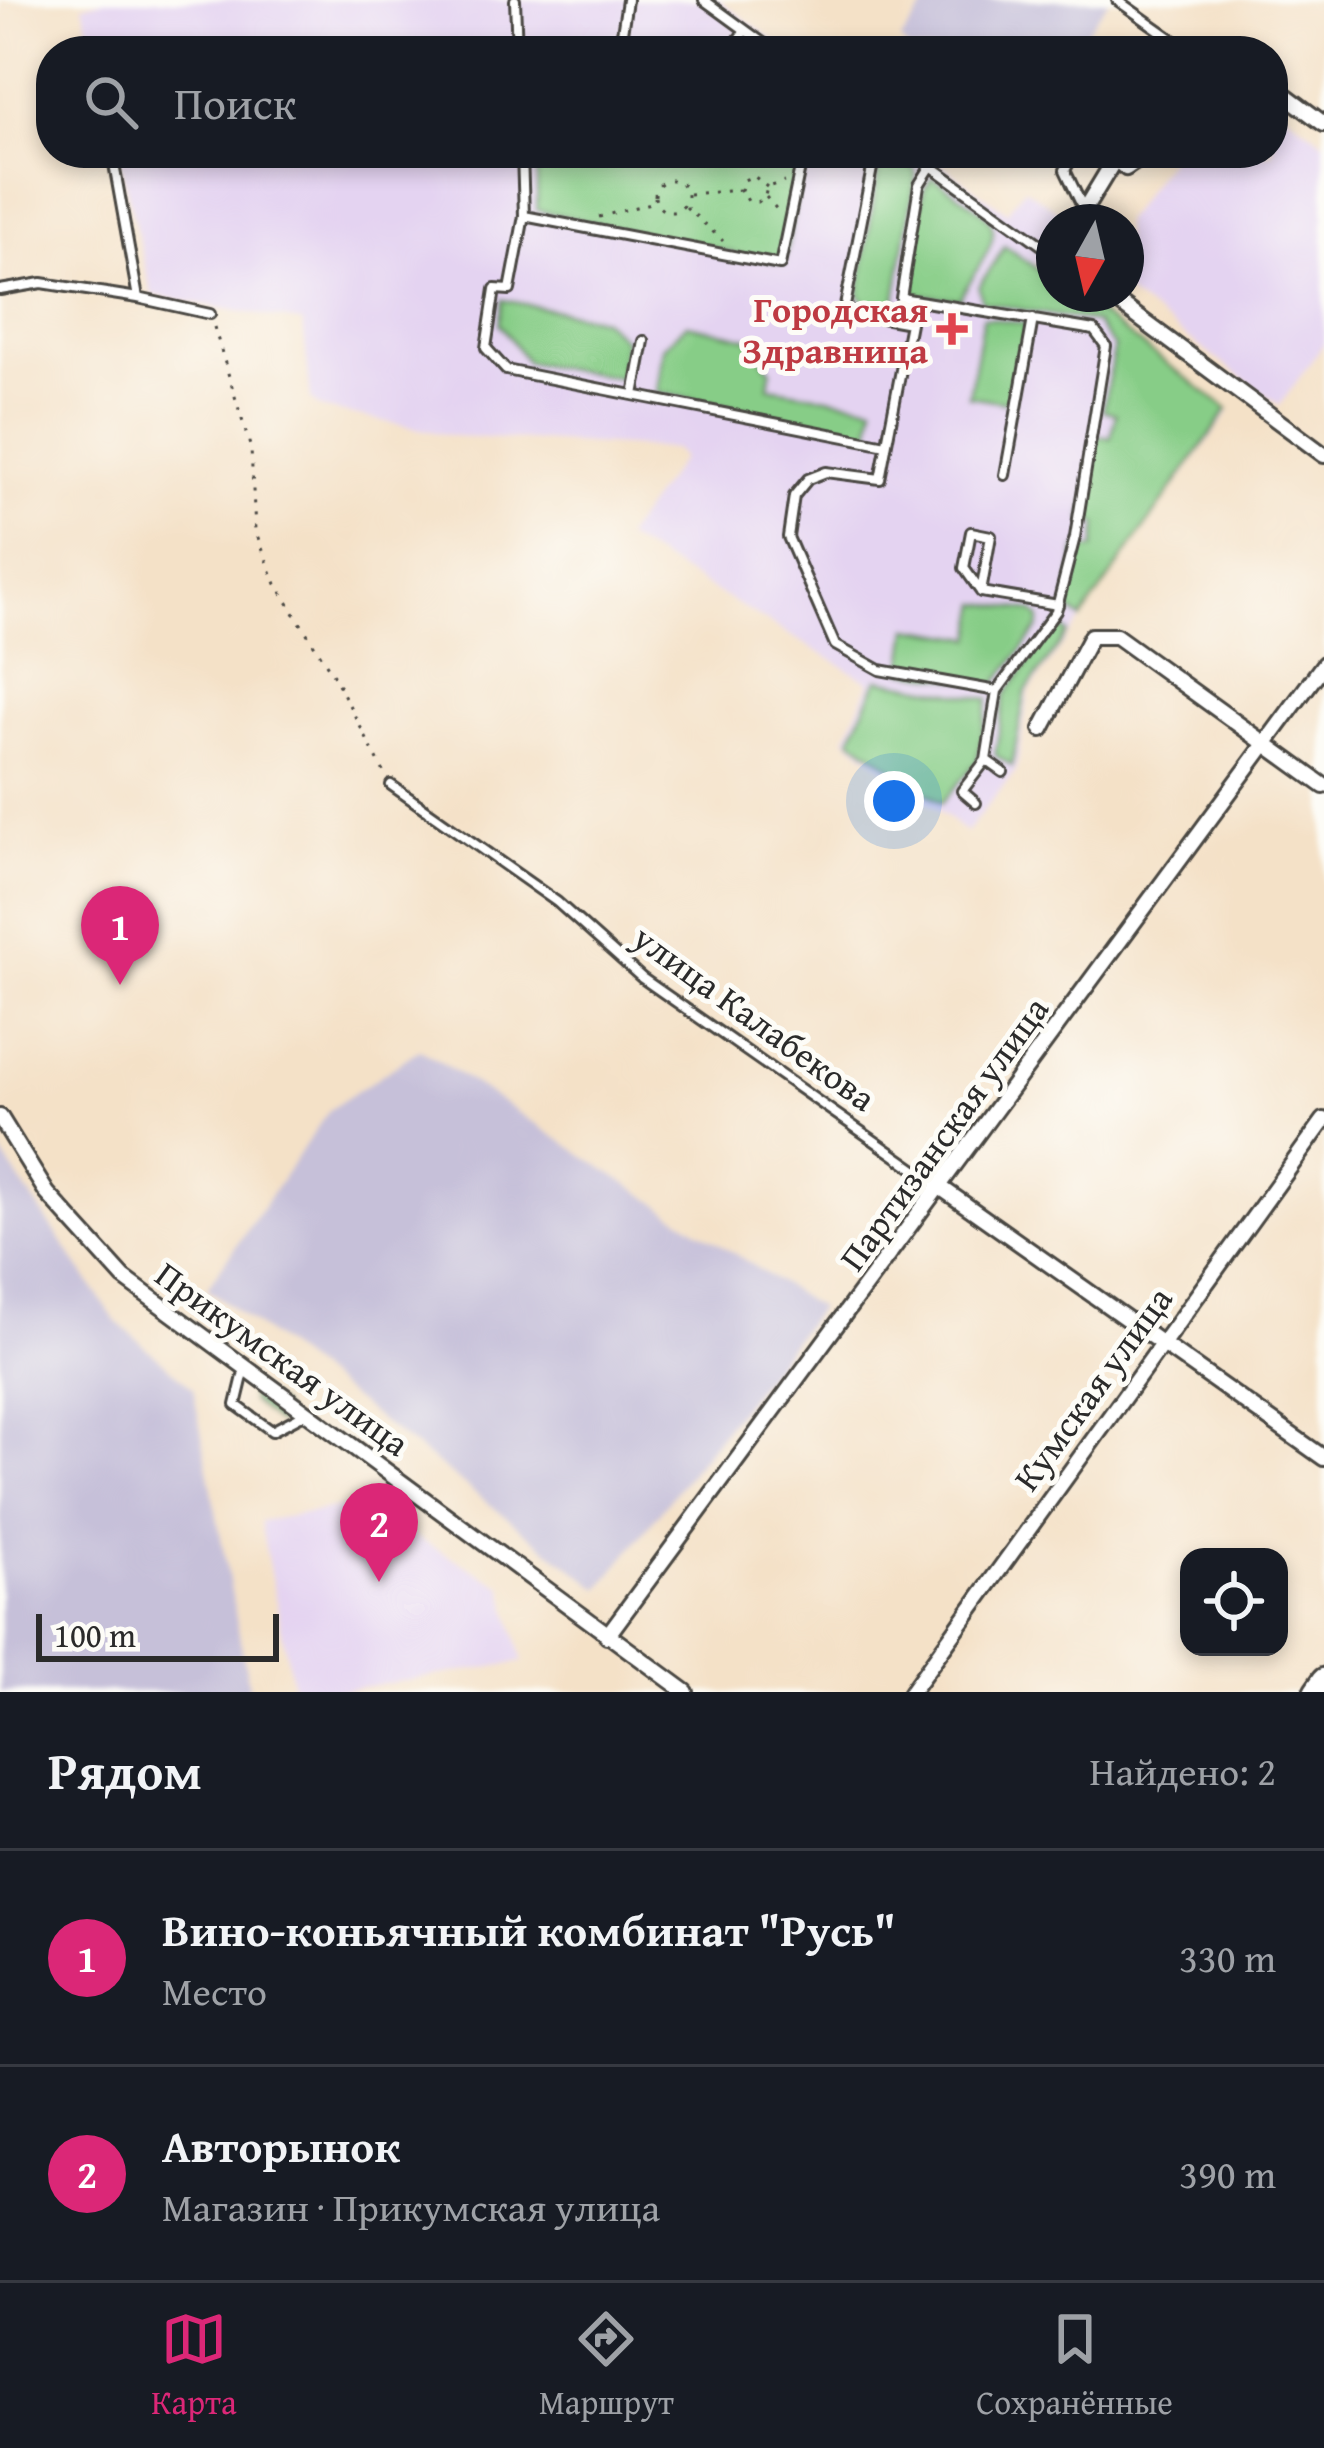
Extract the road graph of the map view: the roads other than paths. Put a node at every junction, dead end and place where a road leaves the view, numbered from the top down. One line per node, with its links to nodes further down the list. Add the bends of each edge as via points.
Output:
1 (514, 0): 7 (lane)
2 (627, 0): 6 (lane)
3 (704, 0): 5 (lane)
4 (1117, 0): 10 (lane)
5 (745, 30): 8 (lane); 9 (lane)
6 (622, 33)
7 (516, 36)
8 (741, 36)
9 (753, 36)
10 (1169, 36)
11 (1288, 97): 12 (street)
12 (1324, 124)
13 (115, 168): 26 (lane)
14 (522, 168): 23 (lane)
15 (800, 168): 23 (lane, via 780,265)
16 (872, 168): 31 (lane, via 844,311)
17 (931, 168): 27 (lane, via 919,185 901,298)
18 (935, 168): 24 (lane)
19 (1066, 168): 21 (lane)
20 (1104, 168): 22 (street)
21 (1076, 204)
22 (1086, 204)
23 (524, 216): 33 (lane, via 510,290 495,289 486,348 506,370)
24 (1036, 241)
25 (0, 290): 26 (lane, via 42,283)
26 (139, 298): 29 (lane)
27 (916, 301): 30 (lane); 31 (lane)
28 (1131, 312): 35 (street)
29 (209, 314)
30 (1033, 320): 36 (lane); 38 (lane, via 1094,329 1106,346)
31 (910, 323): 34 (lane)
32 (644, 341): 33 (lane)
33 (634, 395): 34 (lane)
34 (886, 445): 40 (lane, via 880,479 826,472 794,496 788,537 835,645 880,670)
35 (1324, 455)
36 (1005, 475)
37 (981, 592): 37 (lane, via 992,536 971,532 964,568); 38 (lane)
38 (1058, 605): 40 (lane)
39 (1324, 664): 42 (street, Партизанская улица)
40 (997, 691): 43 (lane)
41 (1042, 729): 42 (street, via 1091,635 1115,636)
42 (1267, 744): 46 (street); 50 (street, Партизанская улица)
43 (986, 760): 44 (lane); 47 (lane, via 962,791)
44 (1003, 772)
45 (391, 785): 50 (lane, улица Калабекова, via 557,902 642,978)
46 (1324, 786)
47 (976, 803)
48 (0, 1117): 52 (street, Прикумская улица, via 47,1193 124,1278)
49 (1324, 1120): 51 (street, Кумская улица)
50 (940, 1187): 51 (street, улица Калабекова); 55 (street, Партизанская улица)
51 (1162, 1342): 54 (street, улица Калабекова); 58 (street, Кумская улица)
52 (245, 1368): 53 (street, Прикумская улица); 53 (lane, via 236,1405 272,1431)
53 (307, 1413): 55 (street, Прикумская улица)
54 (1324, 1458)
55 (608, 1636): 57 (street, Прикумская улица)
56 (1324, 1679): 59 (main road)
57 (686, 1692)
58 (911, 1692)
59 (1315, 1692)

